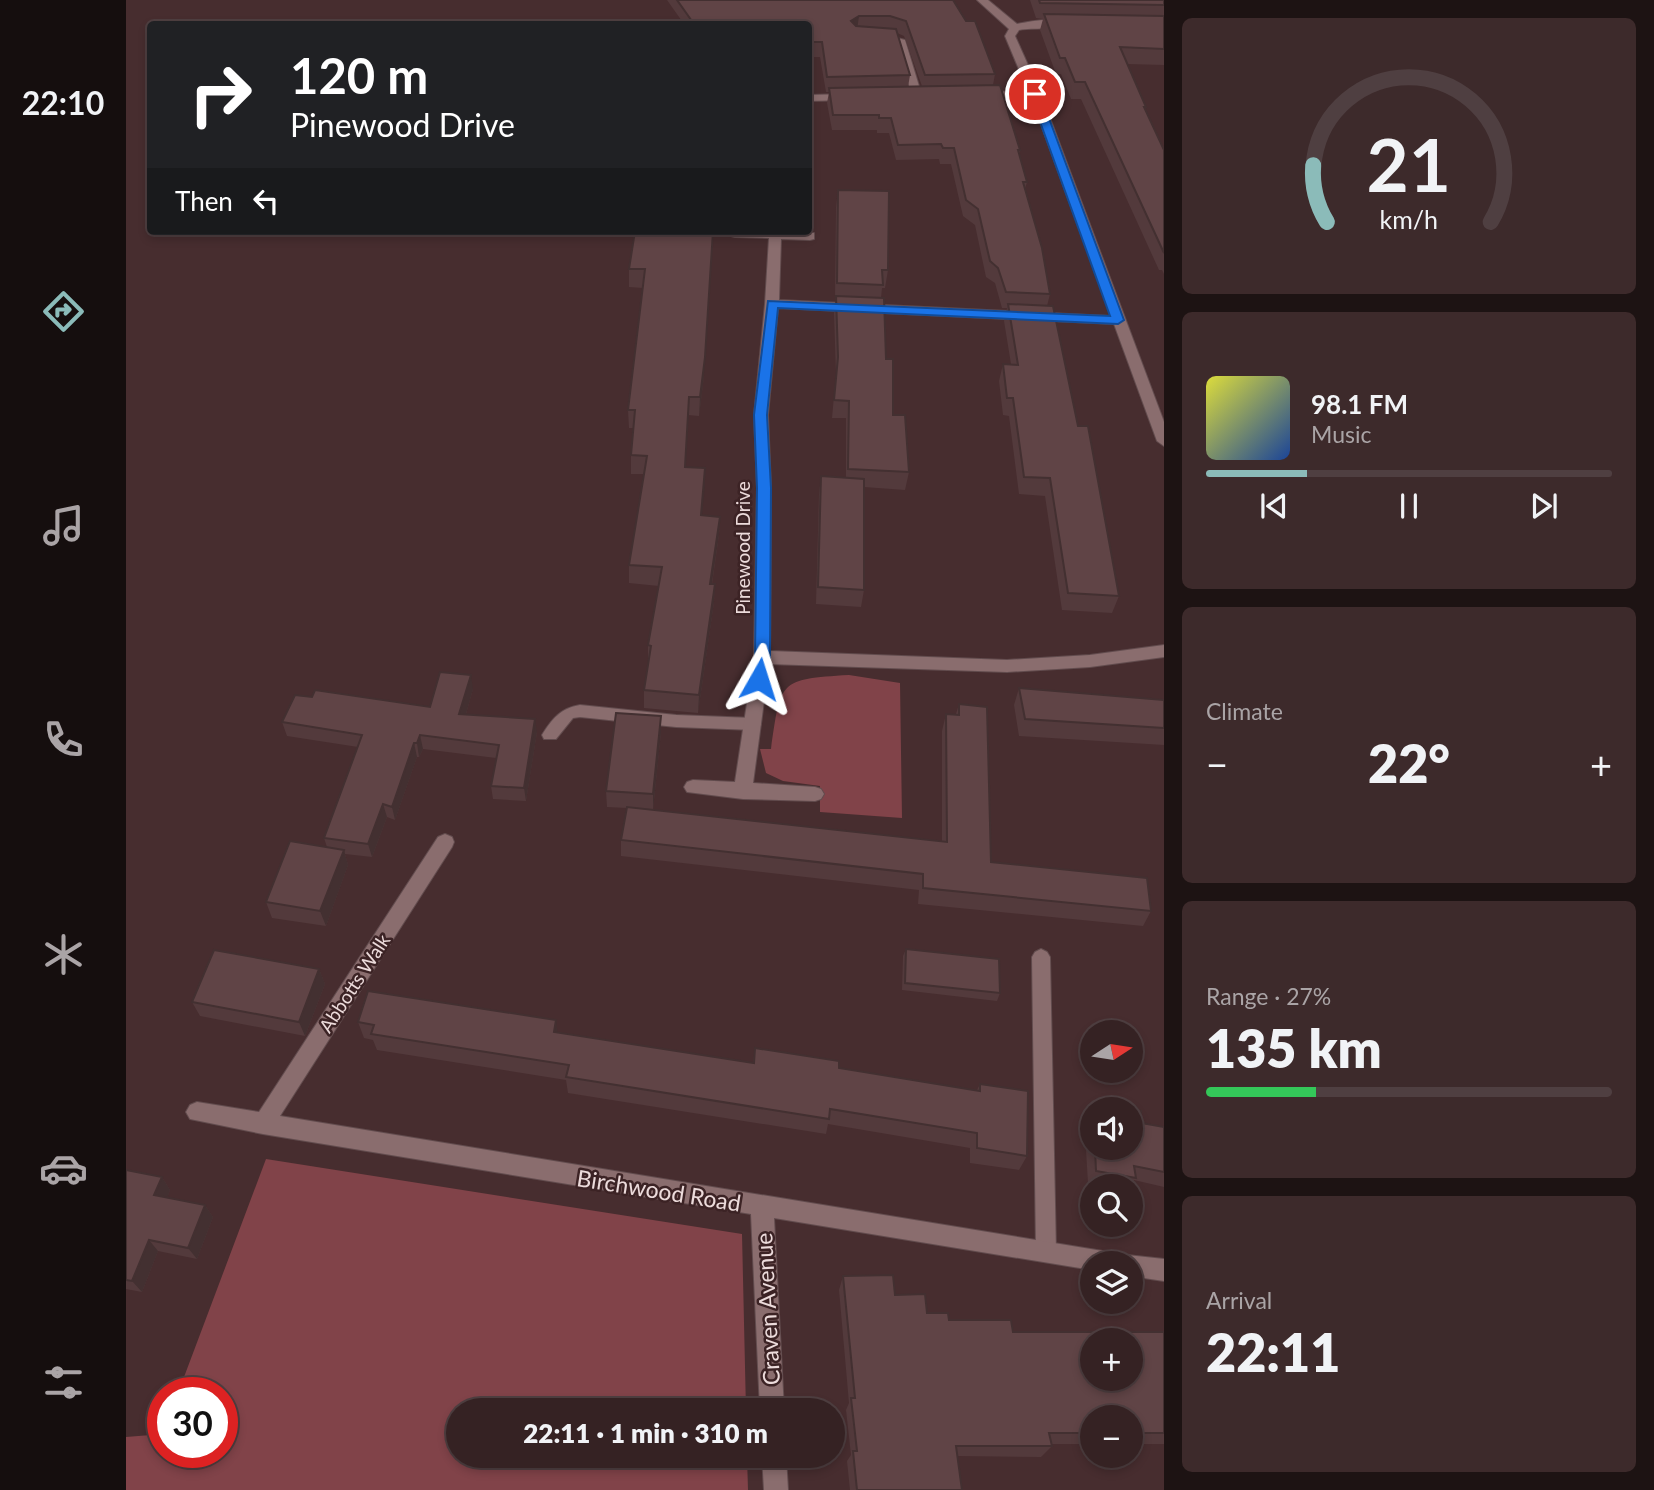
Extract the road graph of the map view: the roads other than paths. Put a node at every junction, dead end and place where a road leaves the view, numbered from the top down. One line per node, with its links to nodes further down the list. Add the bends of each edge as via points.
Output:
1 (982, 0): 3 (street)
2 (1072, 25): 3 (street)
3 (1015, 28): 5 (street, via 1010,36)
4 (867, 36): 7 (lane, via 900,40)
5 (1035, 94): 6 (street); 15 (street)
6 (970, 95)
7 (911, 96): 8 (street)
8 (930, 96)
9 (859, 97): 10 (street)
10 (812, 98)
11 (775, 235): 14 (street, Pinewood Drive)
12 (792, 235): 13 (street)
13 (810, 236)
14 (772, 304): 15 (street); 18 (street, Pinewood Drive, via 761,415)
15 (1118, 320): 16 (street)
16 (1164, 441)
17 (1164, 651): 18 (street, via 1007,666)
18 (762, 657): 19 (street, Pinewood Drive)
19 (753, 724): 20 (lane, via 580,711 568,713); 22 (street, Pinewood Drive)
20 (550, 735)
21 (693, 787): 22 (street)
22 (743, 792): 23 (street)
23 (815, 794)
24 (445, 842): 27 (street, Abbotts Walk)
25 (1041, 957): 29 (lane)
26 (197, 1112): 27 (street, Birchwood Road)
27 (262, 1124): 28 (street, Birchwood Road)
28 (762, 1207): 29 (street, Birchwood Road); 33 (street, Craven Avenue)
29 (1046, 1252): 30 (street, Birchwood Road)
30 (1080, 1257)
31 (1143, 1267): 32 (street)
32 (1164, 1270)
33 (771, 1398)
34 (775, 1468): 35 (street)
35 (776, 1490)

